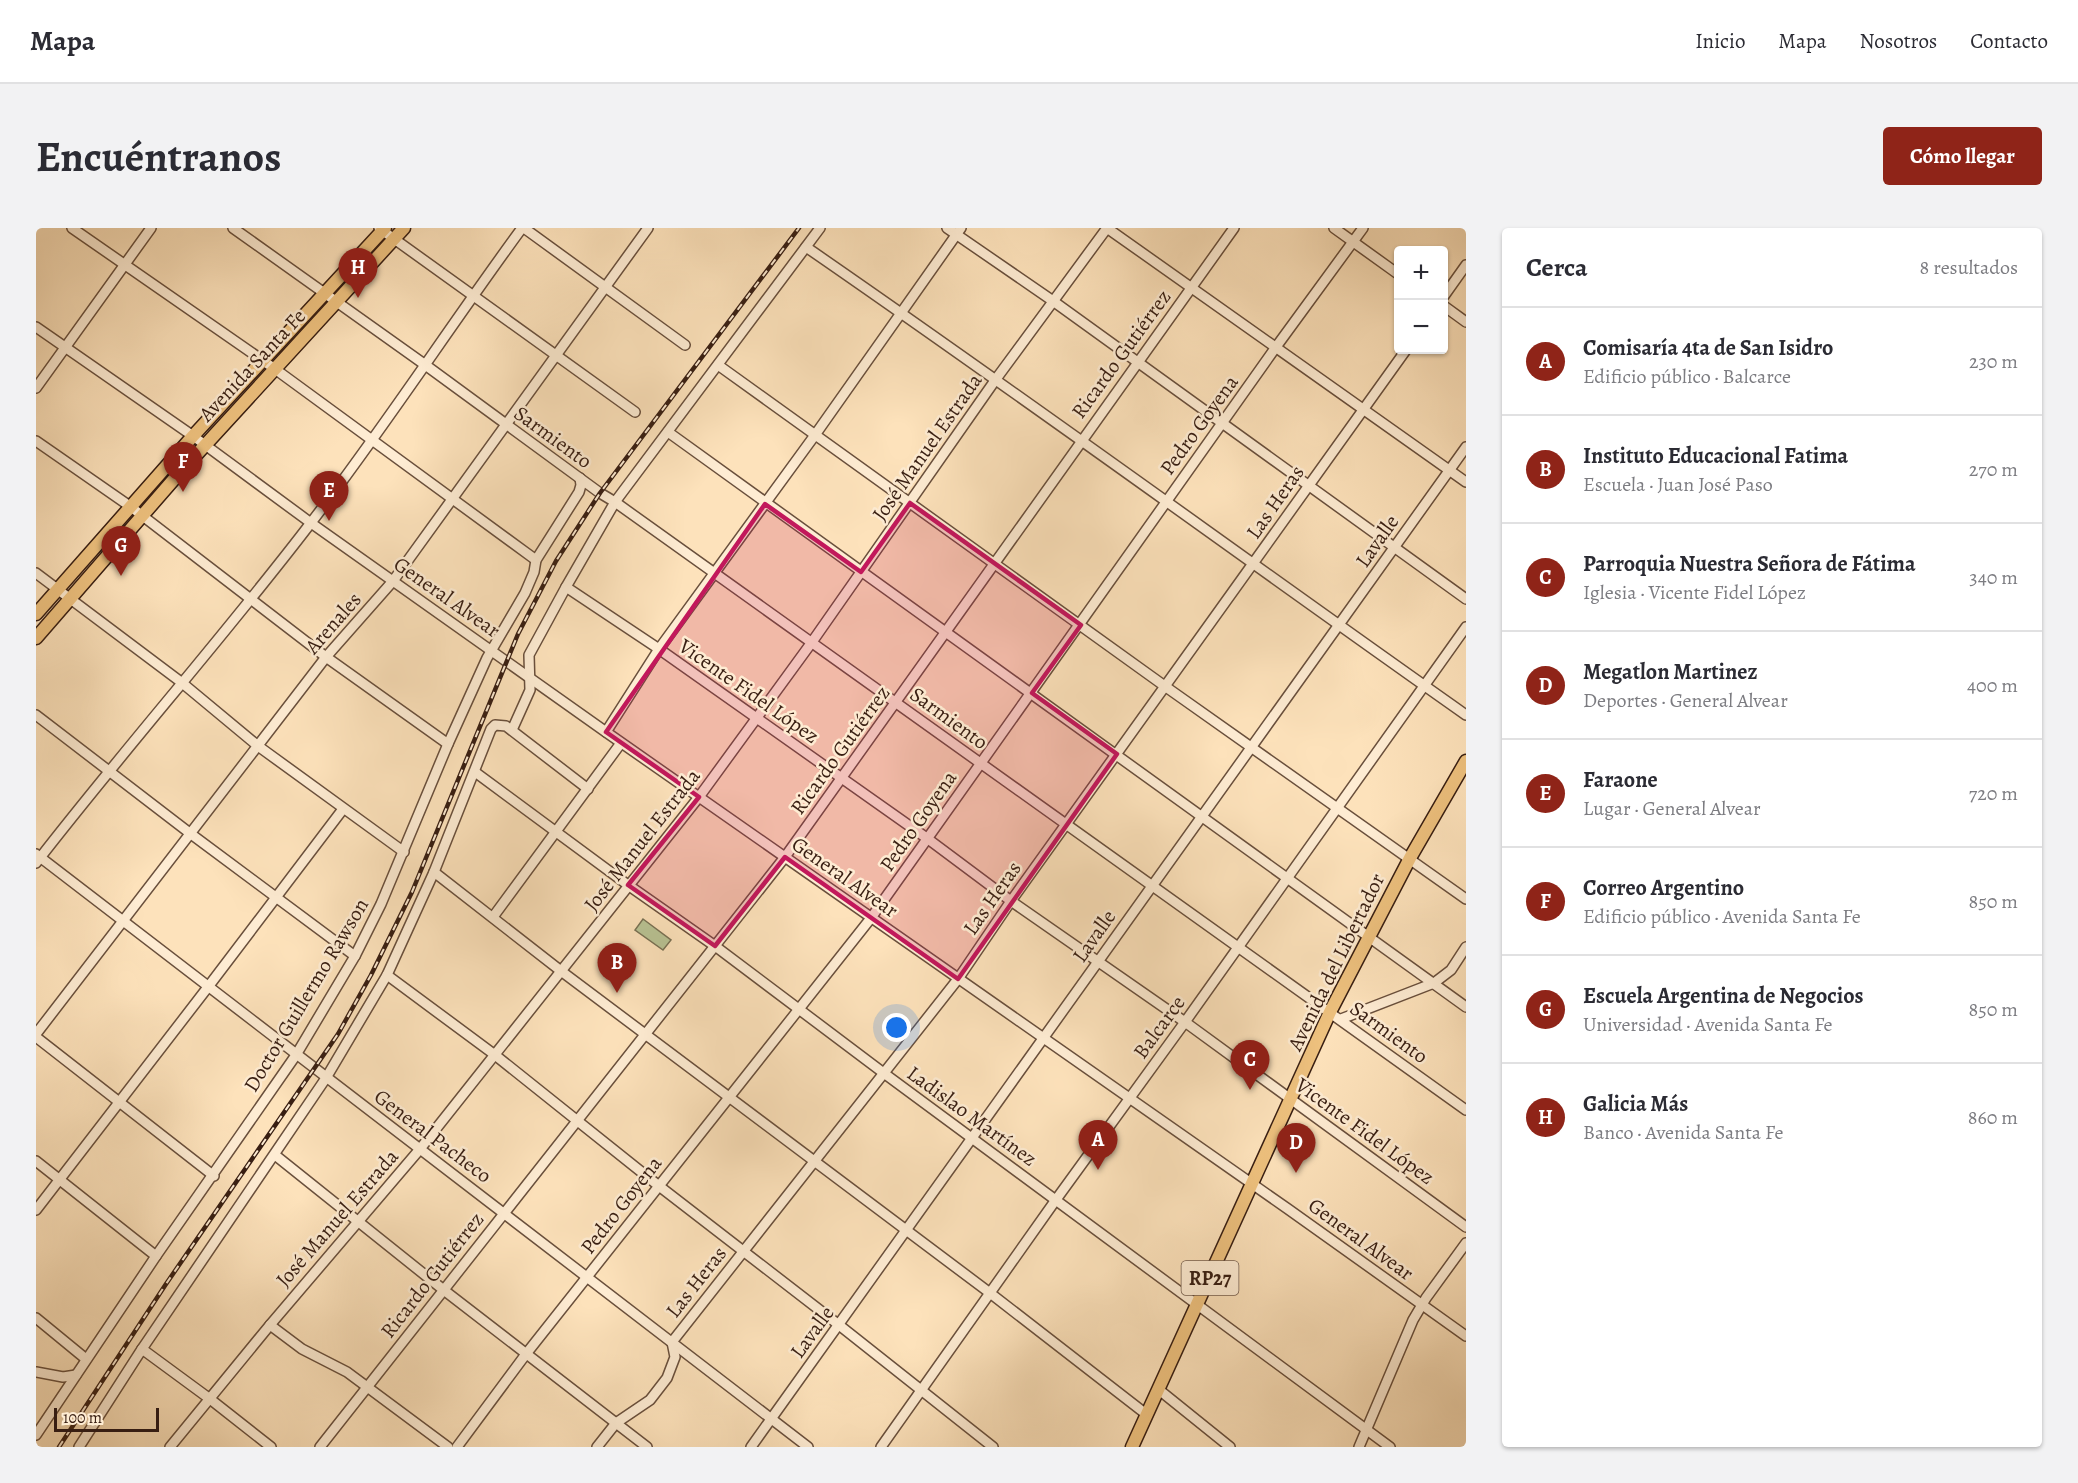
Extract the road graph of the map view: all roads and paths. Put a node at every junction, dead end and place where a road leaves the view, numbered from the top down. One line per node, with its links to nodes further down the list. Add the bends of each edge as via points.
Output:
1 (72, 228): 18 (street)
2 (151, 228): 18 (street)
3 (233, 228): 24 (street, Sarmiento)
4 (405, 228): 15 (main road, Avenida Santa Fe)
5 (523, 228): 21 (street); 25 (street)
6 (648, 228): 21 (street, Arenales)
7 (820, 228): 17 (street)
8 (947, 228): 14 (street)
9 (1107, 228): 22 (street); 26 (street, José Manuel Estrada)
10 (1234, 228): 22 (street, Ricardo Gutiérrez)
11 (1334, 228): 16 (street)
12 (1363, 228): 16 (street, Pedro Goyena)
13 (382, 229): 15 (street); 24 (main road, Avenida Santa Fe)
14 (959, 231): 26 (street); 29 (street)
15 (394, 239): 25 (street); 27 (main road, Avenida Santa Fe)
16 (1353, 242): 20 (street); 34 (street, Pedro Goyena)
17 (806, 247): 29 (street); 40 (street)
18 (124, 265): 33 (street); 37 (street)
19 (1466, 265): 23 (street)
20 (1394, 271)
21 (606, 286): 32 (street); 36 (street, Arenales)
22 (1191, 288): 34 (street); 38 (street, Ricardo Gutiérrez)
23 (1448, 289)
24 (324, 292): 27 (street, Sarmiento); 37 (main road, Avenida Santa Fe)
25 (471, 296): 36 (street); 39 (street)
26 (1053, 301): 38 (street); 42 (street, José Manuel Estrada)
27 (337, 302): 39 (street, Sarmiento); 41 (main road, Avenida Santa Fe)
28 (1448, 309): 30 (street)
29 (903, 313): 42 (street); 49 (street)
30 (1466, 322)
31 (36, 327): 33 (street, General Alvear)
32 (684, 345)
33 (66, 347): 43 (street); 50 (street, General Alvear)
34 (1276, 347): 44 (street); 46 (street, Pedro Goyena)
35 (1403, 354): 44 (street, Las Heras)
36 (556, 356): 45 (street); 47 (street, Arenales)
37 (262, 362): 41 (street); 50 (main road, Avenida Santa Fe)
38 (1138, 363): 46 (street); 53 (street, Ricardo Gutiérrez)
39 (424, 364): 47 (street, Sarmiento); 51 (street)
40 (718, 365): 48 (street); 49 (street)
41 (274, 369): 51 (street); 54 (main road, Avenida Santa Fe)
42 (996, 380): 53 (street); 63 (street, José Manuel Estrada)
43 (36, 388)
44 (1364, 409): 56 (street); 59 (street, Las Heras)
45 (634, 412)
46 (1223, 424): 59 (street); 62 (street, Pedro Goyena)
47 (507, 425): 57 (street, Sarmiento); 60 (street, Arenales)
48 (668, 432): 61 (street); 64 (street)
49 (815, 435): 63 (street); 64 (street)
50 (193, 436): 54 (street, General Alvear); 65 (main road, Avenida Santa Fe)
51 (371, 440): 60 (street); 67 (street)
52 (36, 441): 65 (street)
53 (1080, 442): 62 (street); 70 (street, Ricardo Gutiérrez)
54 (205, 445): 66 (main road, Avenida Santa Fe); 67 (street, General Alvear)
55 (1466, 447): 56 (street, Lavalle)
56 (1450, 470): 58 (street); 68 (street, Lavalle)
57 (580, 478): 61 (street, Sarmiento); 69 (street, Doctor Guillermo Rawson, via 574,502)
58 (1466, 482)
59 (1309, 486): 68 (street); 71 (street, Las Heras)
60 (453, 500): 69 (street); 75 (street, Arenales)
61 (615, 502): 72 (street, Sarmiento); 76 (street)
62 (1166, 502): 71 (street); 82 (street, Pedro Goyena)
63 (910, 503): 70 (street); 73 (street, José Manuel Estrada)
64 (765, 504): 72 (street); 73 (street)
65 (131, 507): 66 (street); 77 (main road, Avenida Santa Fe)
66 (143, 516): 78 (main road, Avenida Santa Fe); 80 (street)
67 (311, 523): 75 (street, General Alvear); 80 (street)
68 (1395, 548): 79 (street); 83 (street, Lavalle)
69 (536, 560): 88 (street, Doctor Guillermo Rawson, via 525,593)
70 (995, 564): 82 (street); 85 (street, Ricardo Gutiérrez)
71 (1253, 564): 83 (street); 94 (street, Las Heras)
72 (714, 572): 87 (street, Sarmiento); 89 (street)
73 (861, 572): 85 (street); 87 (street, José Manuel Estrada)
74 (36, 573): 77 (street)
75 (393, 581): 88 (street, General Alvear); 90 (street, Arenales)
76 (566, 587): 89 (street, Vicente Fidel López); 91 (street, via 529,655)
77 (58, 589): 78 (street); 81 (main road, Avenida Santa Fe)
78 (71, 598): 86 (main road, Avenida Santa Fe); 92 (street)
79 (1466, 599)
80 (250, 600): 90 (street); 92 (street)
81 (36, 614)
82 (1080, 625): 94 (street); 95 (street, Pedro Goyena)
83 (1339, 625): 93 (street); 105 (street, Lavalle)
84 (1466, 627): 93 (street, Balcarce)
85 (946, 632): 95 (street); 96 (street, Ricardo Gutiérrez)
86 (36, 638)
87 (812, 642): 96 (street, Sarmiento); 99 (street, José Manuel Estrada)
88 (491, 649): 91 (street, General Alvear); 103 (street, Doctor Guillermo Rawson)
89 (659, 649): 99 (street, Vicente Fidel López); 101 (street)
90 (326, 657): 103 (street); 104 (street, Arenales)
91 (530, 678): 100 (street, via 530,690); 101 (street, General Alvear)
92 (181, 682): 104 (street); 109 (street)
93 (1424, 685): 98 (street); 114 (street, Balcarce)
94 (1166, 687): 105 (street); 106 (street, Las Heras)
95 (1032, 693): 106 (street); 108 (street, Pedro Goyena)
96 (897, 703): 108 (street, Sarmiento); 111 (street, Ricardo Gutiérrez)
97 (36, 715): 109 (street)
98 (1466, 715)
99 (758, 717): 111 (street, Vicente Fidel López); 113 (street, José Manuel Estrada)
100 (512, 730): 110 (street, via 495,725); 112 (street)
101 (606, 732): 102 (street, General Alvear)
102 (621, 743): 112 (street); 113 (street, General Alvear)
103 (448, 744): 121 (street, Doctor Guillermo Rawson)
104 (258, 746): 115 (street); 119 (street, Arenales)
105 (1252, 746): 114 (street); 116 (street, Lavalle)
106 (1117, 754): 116 (street); 117 (street, Las Heras)
107 (1466, 761): 124 (main road, Avenida del Libertador / RP27)
108 (981, 762): 117 (street, Sarmiento); 120 (street, Pedro Goyena)
109 (108, 771): 119 (street); 123 (street)
110 (475, 771): 118 (street, Ladislao Martínez); 125 (street)
111 (842, 780): 120 (street, Vicente Fidel López); 122 (street, Ricardo Gutiérrez)
112 (588, 789): 118 (street)
113 (699, 797): 122 (street, General Alvear); 127 (street, José Manuel Estrada)
114 (1338, 807): 124 (street); 126 (street, Balcarce)
115 (342, 809): 121 (street); 129 (street)
116 (1202, 815): 126 (street); 128 (street, Lavalle)
117 (1067, 824): 128 (street, Sarmiento); 131 (street, Las Heras)
118 (556, 832): 127 (street, Ladislao Martínez); 132 (street)
119 (191, 834): 129 (street); 134 (street, Arenales)
120 (928, 839): 131 (street, Vicente Fidel López); 133 (street, Pedro Goyena)
121 (404, 852): 139 (street, Doctor Guillermo Rawson)
122 (785, 857): 133 (street, General Alvear); 136 (street, Ricardo Gutiérrez)
123 (38, 858): 134 (street, General Pacheco)
124 (1410, 858): 130 (street); 135 (main road, Avenida del Libertador / RP27)
125 (434, 872): 132 (street); 142 (street)
126 (1288, 876): 135 (street); 137 (street, Balcarce)
127 (628, 885): 136 (street, Ladislao Martínez); 141 (street, José Manuel Estrada)
128 (1152, 885): 137 (street, Sarmiento); 140 (street, Lavalle)
129 (276, 897): 139 (street); 145 (street)
130 (1466, 899)
131 (1011, 901): 140 (street, Vicente Fidel López); 143 (street, Las Heras)
132 (493, 917): 141 (street)
133 (871, 918): 143 (street, General Alvear); 147 (street, Pedro Goyena)
134 (123, 921): 145 (street, General Pacheco); 151 (street, Arenales)
135 (1370, 937): 144 (street); 148 (main road, Avenida del Libertador / RP27)
136 (715, 946): 147 (street, Ladislao Martínez); 150 (street, Ricardo Gutiérrez)
137 (1238, 946): 148 (street, Sarmiento); 149 (street, Balcarce)
138 (1466, 947): 144 (street, via 1451,969)
139 (355, 956): 154 (street, Doctor Guillermo Rawson)
140 (1098, 962): 149 (street, Vicente Fidel López); 152 (street, Lavalle)
141 (561, 971): 150 (street); 153 (street, José Manuel Estrada)
142 (387, 975): 153 (street); 156 (street)
143 (958, 979): 152 (street, General Alvear); 155 (street, Las Heras)
144 (1434, 983): 146 (street); 148 (street)
145 (208, 987): 154 (street, General Pacheco); 160 (street)
146 (1466, 1006)
147 (800, 1009): 155 (street, Ladislao Martínez); 157 (street, Pedro Goyena)
148 (1336, 1015): 158 (main road, Avenida del Libertador / RP27); 161 (street, Sarmiento)
149 (1185, 1022): 158 (street, Vicente Fidel López); 159 (street, Balcarce)
150 (646, 1035): 157 (street); 162 (street, Ricardo Gutiérrez)
151 (36, 1036): 160 (street)
152 (1043, 1039): 159 (street, General Alvear); 163 (street, Lavalle)
153 (495, 1054): 162 (street); 164 (street, José Manuel Estrada)
154 (296, 1055): 156 (street, General Pacheco); 168 (street, Doctor Guillermo Rawson)
155 (885, 1074): 163 (street, Ladislao Martínez); 167 (street, Las Heras)
156 (326, 1078): 164 (street, General Pacheco); 165 (street)
157 (730, 1096): 167 (street); 171 (street, Pedro Goyena)
158 (1291, 1099): 170 (main road, Avenida del Libertador / RP27); 176 (street, Vicente Fidel López)
159 (1129, 1100): 170 (street, General Alvear); 172 (street, Balcarce)
160 (119, 1102): 168 (street); 169 (street)
161 (1466, 1110)
162 (577, 1121): 171 (street); 174 (street, Ricardo Gutiérrez)
163 (972, 1138): 172 (street, Ladislao Martínez); 177 (street, Lavalle)
164 (420, 1149): 174 (street, General Pacheco); 175 (street, José Manuel Estrada)
165 (275, 1155): 175 (street); 191 (street)
166 (36, 1161): 169 (street)
167 (815, 1162): 177 (street); 179 (street, Las Heras)
168 (214, 1176): 180 (street, Doctor Guillermo Rawson)
169 (59, 1179): 173 (street); 180 (street)
170 (1253, 1185): 184 (street, General Alvear); 185 (main road, Avenida del Libertador / RP27)
171 (659, 1186): 179 (street); 181 (street, Pedro Goyena)
172 (1055, 1201): 183 (street, Balcarce); 185 (street, Ladislao Martínez)
173 (36, 1210)
174 (504, 1213): 181 (street, General Pacheco); 182 (street, Ricardo Gutiérrez)
175 (357, 1222): 182 (street); 187 (street, José Manuel Estrada)
176 (1466, 1227)
177 (906, 1231): 183 (street); 188 (street, Lavalle)
178 (1466, 1243): 184 (street)
179 (743, 1252): 188 (street); 190 (street, Las Heras)
180 (156, 1256): 193 (street, Doctor Guillermo Rawson)
181 (588, 1278): 190 (street, General Pacheco); 192 (street, Pedro Goyena)
182 (445, 1291): 192 (street); 196 (street, Ricardo Gutiérrez)
183 (990, 1293): 198 (street, Balcarce); 200 (street)
184 (1422, 1305): 189 (street, General Alvear); 203 (street)
185 (1198, 1306): 197 (main road, Avenida del Libertador / RP27); 203 (street, Ladislao Martínez)
186 (36, 1318): 193 (street)
187 (270, 1325): 196 (street, via 302,1349); 199 (street, José Manuel Estrada)
188 (839, 1325): 198 (street); 201 (street, Lavalle)
189 (1466, 1336)
190 (672, 1342): 201 (street, General Pacheco); 202 (street, Las Heras, via 675,1357 667,1378 643,1407)
191 (142, 1349): 199 (street); 205 (street)
192 (526, 1354): 202 (street); 210 (street, Pedro Goyena)
193 (86, 1359): 195 (street, Doctor Guillermo Rawson)
194 (36, 1372): 195 (street)
195 (76, 1375): 204 (street, Doctor Guillermo Rawson)
196 (367, 1386): 208 (street, Ricardo Gutiérrez); 209 (street)
197 (1158, 1389): 200 (main road, Avenida del Libertador / RP27); 218 (street)
198 (920, 1390): 215 (street, Balcarce); 216 (street)
199 (210, 1399): 206 (street, José Manuel Estrada); 207 (street)
200 (1146, 1414): 217 (main road, Avenida del Libertador / RP27)
201 (771, 1419): 213 (street, Lavalle); 214 (street, General Pacheco)
202 (616, 1423): 211 (street, Las Heras); 212 (street)
203 (1367, 1430): 219 (street); 220 (street, Ladislao Martínez)
204 (36, 1435)
205 (79, 1447)
206 (170, 1447)
207 (271, 1447)
208 (320, 1447)
209 (448, 1447)
210 (457, 1447)
211 (597, 1447)
212 (647, 1447)
213 (751, 1447)
214 (808, 1447)
215 (881, 1447)
216 (993, 1447)
217 (1132, 1447)
218 (1230, 1447)
219 (1359, 1447)
220 (1390, 1447)

